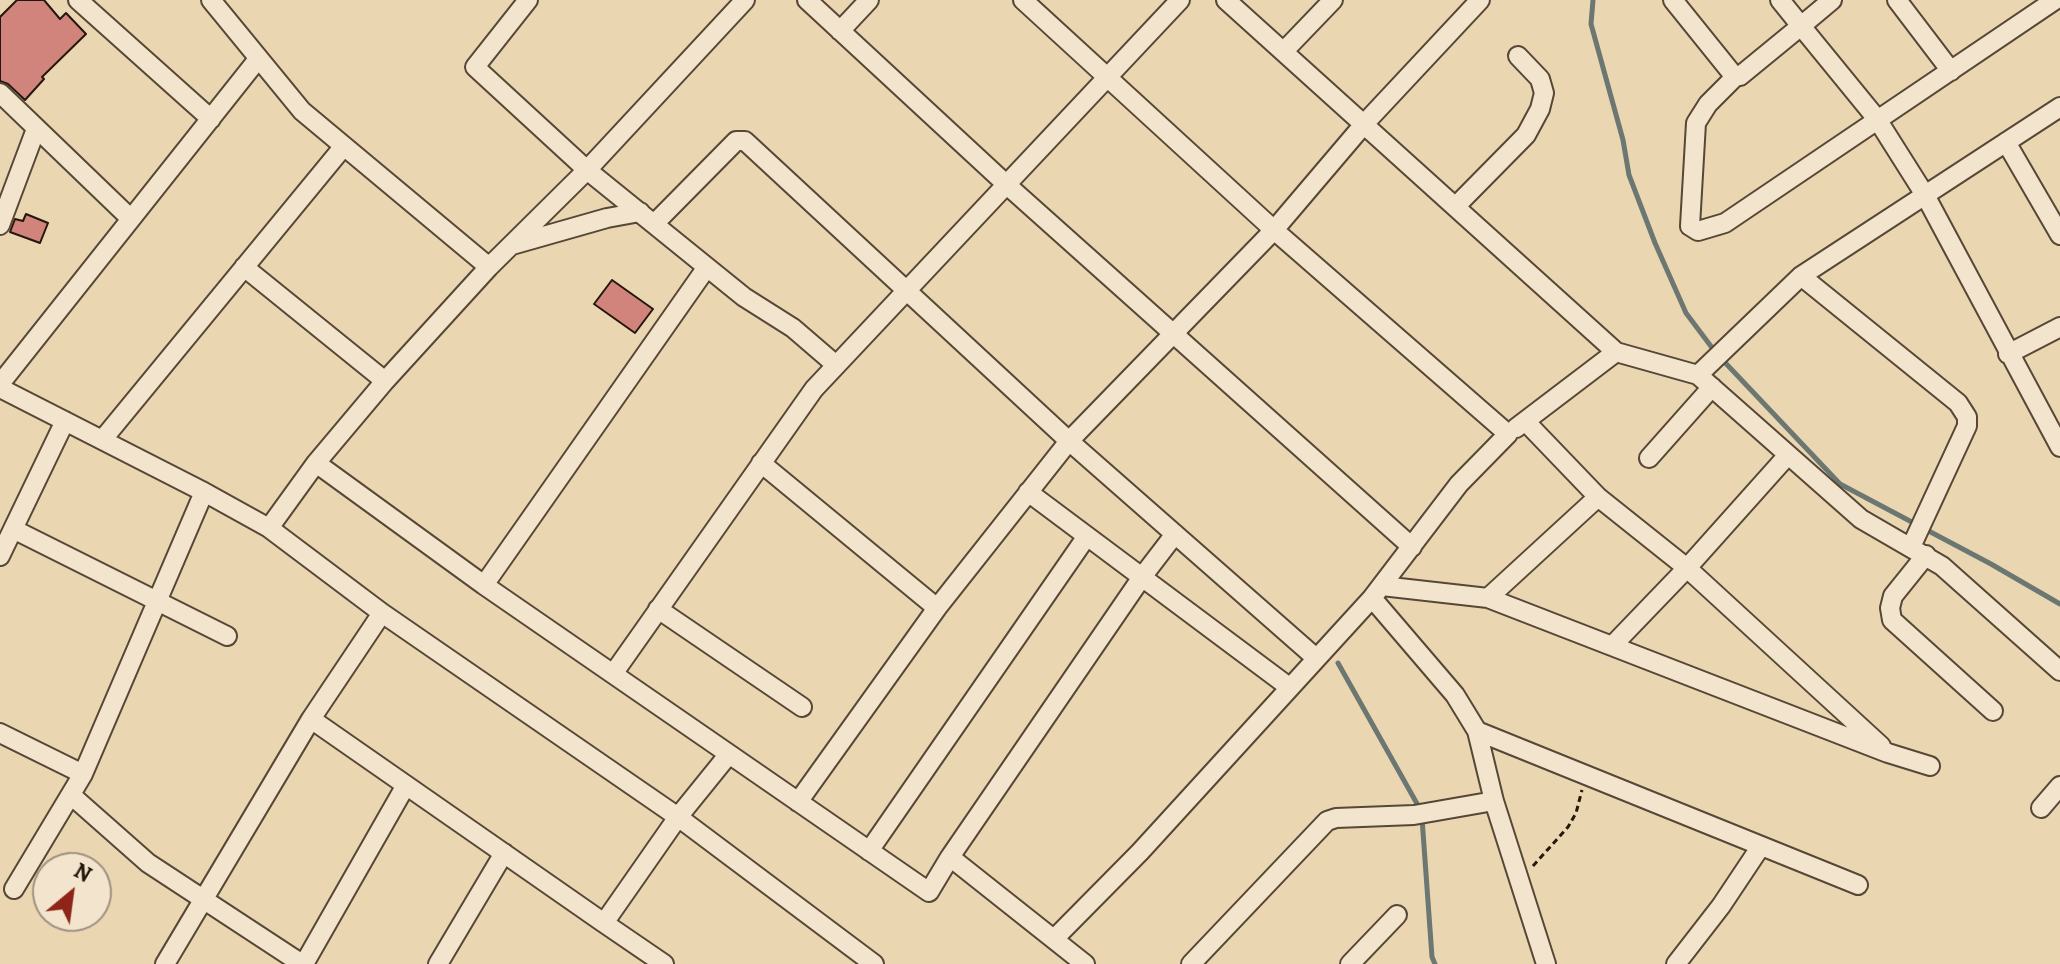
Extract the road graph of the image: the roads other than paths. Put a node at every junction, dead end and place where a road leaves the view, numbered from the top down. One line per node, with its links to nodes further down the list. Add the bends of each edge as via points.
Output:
1 (78, 0): 27 (street)
2 (211, 0): 21 (street)
3 (528, 0): 33 (street, via 475,67)
4 (745, 0): 33 (street)
5 (807, 0): 18 (street)
6 (869, 0): 18 (street)
7 (1023, 0): 24 (street)
8 (1180, 0): 24 (street)
9 (1226, 0): 19 (street)
10 (1333, 0): 19 (street)
11 (1480, 0): 29 (street)
12 (1673, 0): 23 (street)
13 (1780, 0): 17 (street)
14 (1832, 0): 17 (street)
15 (1897, 0): 22 (street)
16 (2055, 0): 22 (street)
17 (1801, 26): 23 (street); 28 (street)
18 (840, 31): 34 (street)
19 (1284, 51): 29 (street)
20 (1518, 56): 36 (street, via 1540,79 1540,109 1526,135)
21 (258, 59): 27 (street); 32 (street, via 302,111)
22 (1951, 71): 28 (street)
23 (1735, 77): 28 (street, via 1696,123 1693,230 1725,223)
24 (1107, 79): 34 (street); 40 (street)
25 (0, 93): 30 (street)
26 (2060, 107): 31 (street)
27 (211, 119): 38 (street)
28 (1877, 119): 35 (street)
29 (1365, 123): 36 (street); 40 (street)
30 (36, 129): 38 (street); 39 (street)
31 (2006, 142): 35 (street); 41 (street)
32 (344, 146): 43 (street); 44 (street)
33 (587, 170): 37 (street); 42 (street)
34 (1007, 185): 47 (street); 49 (street)
35 (1925, 195): 46 (street); 51 (street)
36 (1456, 206): 50 (street)
37 (647, 218): 42 (street, via 592,222); 45 (street); 47 (street, via 740,140)
38 (131, 219): 55 (street)
39 (0, 225)
40 (1274, 230): 49 (street); 58 (street)
41 (2059, 230)
42 (510, 246): 44 (street)
43 (244, 267): 54 (street); 59 (street)
44 (489, 267): 54 (street)
45 (707, 267): 52 (street); 78 (street)
46 (1801, 276): 53 (street); 73 (street, via 1963,410 1967,426)
47 (905, 291): 52 (street); 60 (street)
48 (2060, 327): 51 (street)
49 (1174, 332): 60 (street); 74 (street)
50 (1616, 352): 53 (street); 57 (street)
51 (2008, 354): 61 (street)
52 (836, 365): 65 (street)
53 (1707, 376): 62 (street); 63 (street)
54 (385, 381): 64 (street)
55 (0, 386): 56 (street)
56 (65, 421): 59 (street); 70 (street)
57 (1526, 422): 58 (street); 68 (street)
58 (1508, 434): 74 (street, via 1459,484)
59 (103, 439): 66 (street)
60 (1069, 441): 67 (street); 71 (street)
61 (2060, 447)
62 (1788, 455): 73 (street, via 1861,519); 76 (street)
63 (1649, 458)
64 (316, 463): 69 (street); 78 (street)
65 (761, 463): 82 (street); 83 (street)
66 (204, 492): 69 (street); 81 (street)
67 (1028, 492): 72 (street); 82 (street)
68 (1598, 497): 76 (street); 80 (street)
69 (269, 528): 84 (street)
70 (13, 529): 75 (street); 81 (street)
71 (1175, 534): 77 (street); 87 (street)
72 (1087, 536): 77 (street); 108 (street)
73 (1919, 545): 88 (street); 92 (street, via 1893,596 1892,620)
74 (1412, 547): 79 (street)
75 (0, 556)
76 (1687, 568): 86 (street); 96 (street)
77 (1142, 577): 90 (street); 110 (street)
78 (484, 585): 89 (street)
79 (1377, 592): 80 (street); 87 (street); 94 (street)
80 (1488, 598): 86 (street)
81 (157, 602): 85 (street); 99 (street)
82 (937, 608): 104 (street)
83 (658, 609): 89 (street); 91 (street)
84 (382, 613): 93 (street); 106 (street)
85 (227, 636)
86 (1612, 646): 96 (street)
87 (1316, 658): 90 (street)
88 (2060, 671)
89 (613, 674): 97 (street)
90 (1289, 687): 116 (street)
91 (802, 707)
92 (1993, 711)
93 (311, 719): 100 (street); 113 (street)
94 (1477, 731): 103 (street); 107 (street)
95 (0, 733): 99 (street)
96 (1888, 753): 98 (street)
97 (729, 754): 104 (street); 106 (street)
98 (1930, 766)
99 (83, 774): 102 (street)
100 (406, 785): 109 (street); 119 (street)
101 (2060, 786): 105 (street)
102 (71, 795): 112 (street); 113 (street, via 148,863)
103 (1494, 801): 123 (street, via 1422,814 1336,818 1320,825); 125 (street)
104 (798, 802): 108 (street)
105 (2041, 808)
106 (678, 817): 115 (street); 121 (street)
107 (1761, 846): 111 (street); 126 (street)
108 (869, 851): 110 (street, via 929,892)
109 (504, 853): 115 (street); 117 (street)
110 (950, 857): 116 (street)
111 (1858, 885)
112 (14, 889)
113 (203, 901): 118 (street); 119 (street)
114 (1397, 915): 124 (street)
115 (604, 923): 120 (street)
116 (1054, 939): 122 (street)
117 (447, 961)
118 (165, 964)
119 (303, 964)
120 (664, 964)
121 (874, 964)
122 (1085, 964)
123 (1191, 964)
124 (1350, 964)
125 (1546, 964)
126 (1676, 964)

